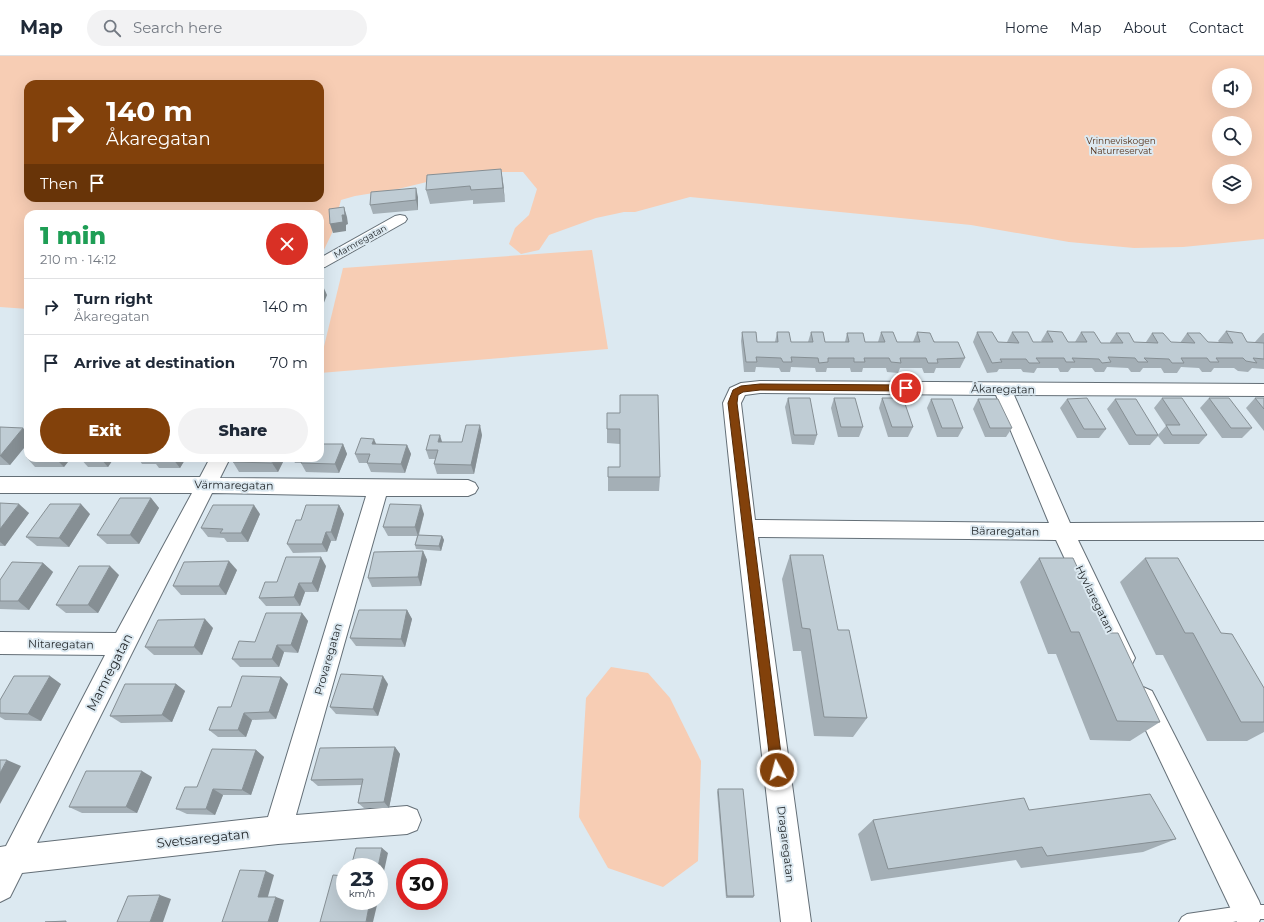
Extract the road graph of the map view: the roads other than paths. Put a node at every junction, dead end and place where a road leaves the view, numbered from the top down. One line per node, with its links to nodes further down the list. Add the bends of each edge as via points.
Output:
1 (400, 218): 2 (street, Mamregatan)
2 (324, 262)
3 (741, 389): 4 (street, Åkaregatan, via 760,387); 11 (street, Dragaregatan, via 736,392 732,403)
4 (1003, 390): 5 (street, Åkaregatan); 13 (street, Hyvlaregatan)
5 (1264, 390)
6 (218, 462): 7 (street, Mamregatan)
7 (207, 484): 8 (street, Värmaregatan); 9 (street, Värmaregatan); 15 (street, Mamregatan)
8 (0, 485)
9 (378, 488): 10 (street, Värmaregatan); 17 (street, Provaregatan)
10 (468, 488)
11 (746, 528): 13 (street, Bäraregatan); 21 (street, Dragaregatan)
12 (1264, 531): 13 (street, Bäraregatan)
13 (1063, 532): 20 (street, Hyvlaregatan, via 1173,761)
14 (0, 643): 15 (street, Nitaregatan)
15 (123, 644): 18 (street, Mamregatan)
16 (407, 820): 17 (street, Svetsaregatan)
17 (278, 830): 18 (street, Svetsaregatan)
18 (7, 860): 19 (street, Mamregatan)
19 (0, 887)
20 (1256, 912): 22 (lane)
21 (796, 922)
22 (1187, 922)

